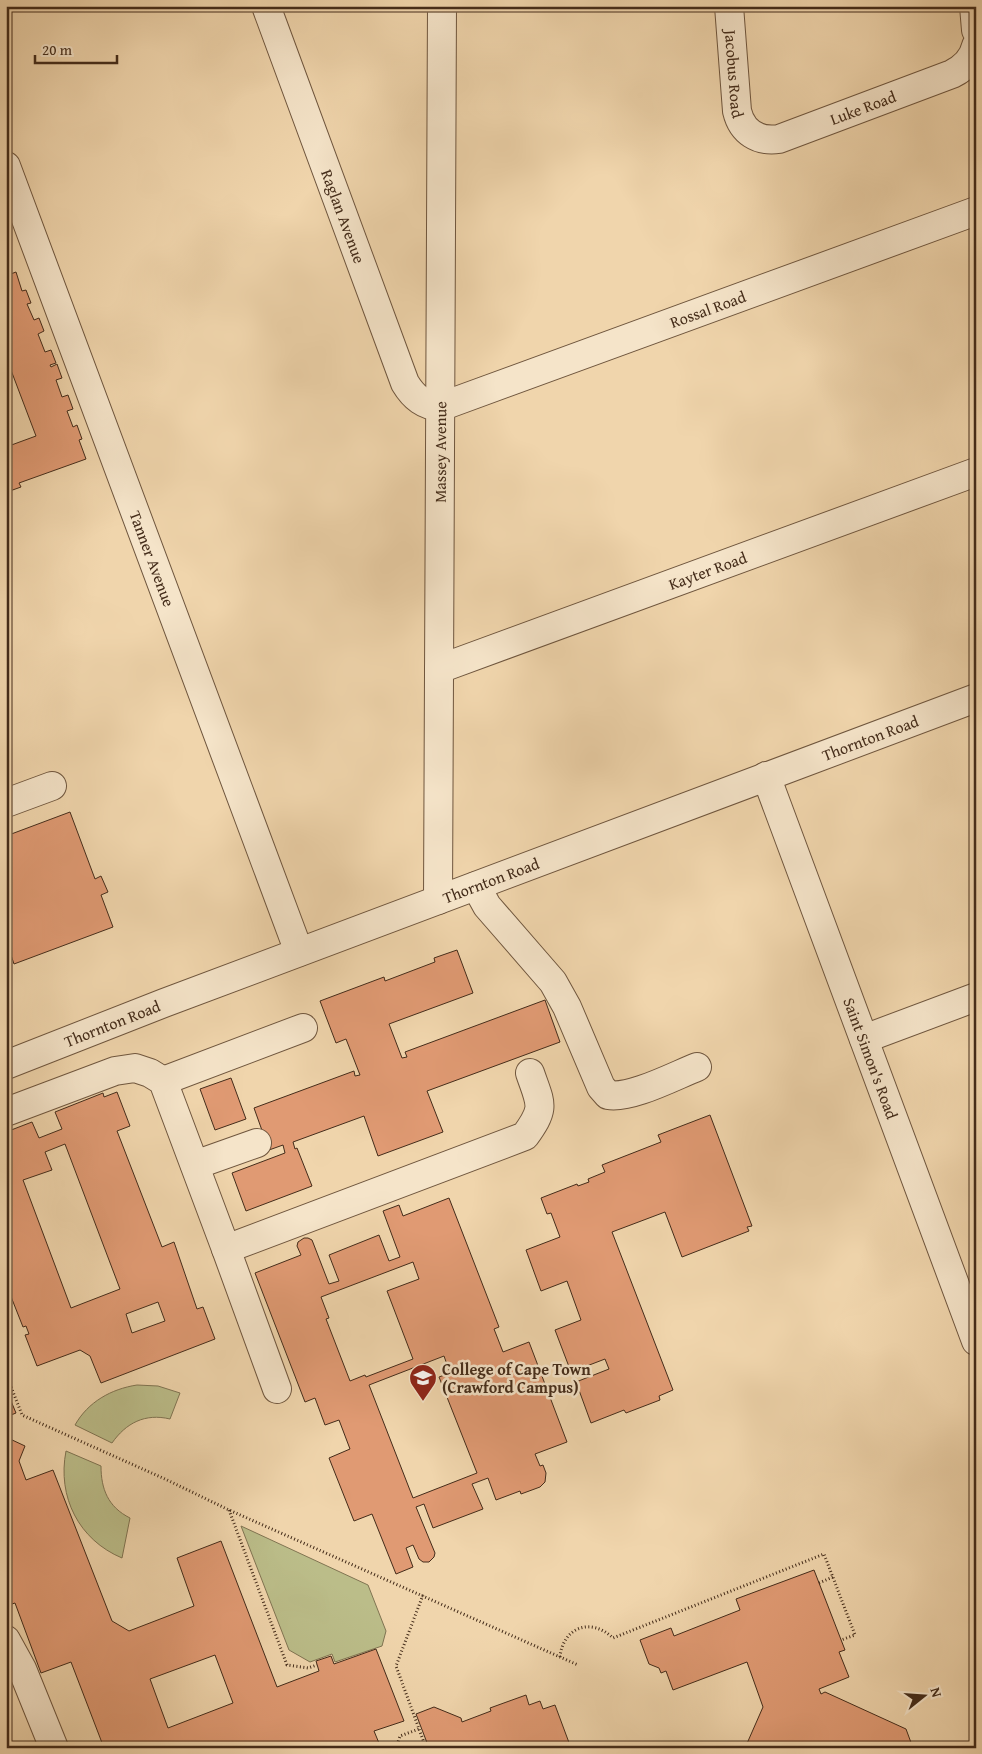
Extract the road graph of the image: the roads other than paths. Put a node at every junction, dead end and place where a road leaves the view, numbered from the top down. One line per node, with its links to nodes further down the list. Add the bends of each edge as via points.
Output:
1 (266, 6): 10 (street, Raglan Avenue, via 405,383 420,401)
2 (442, 6): 10 (street, Massey Avenue)
3 (729, 6): 7 (street, Jacobus Road, via 737,111 739,120)
4 (974, 6): 5 (street)
5 (976, 30)
6 (973, 54): 7 (street, Luke Road, via 962,69 952,74 779,139)
7 (753, 135)
8 (6, 166): 19 (street, Tanner Avenue)
9 (976, 211): 10 (street, Rossal Road)
10 (440, 408): 12 (street, Massey Avenue)
11 (976, 472): 12 (street, Kayter Road)
12 (439, 669): 18 (street, Massey Avenue)
13 (976, 698): 14 (street, Thornton Road)
14 (766, 776): 17 (street, Thornton Road); 22 (street, Saint Simon's Road)
15 (52, 786): 16 (street)
16 (6, 803)
17 (476, 886): 18 (street, Thornton Road); 24 (street, via 487,906 553,982 567,1006 601,1087 608,1095 633,1092)
18 (438, 900): 19 (street, Thornton Road)
19 (299, 952): 23 (street, Thornton Road)
20 (976, 997): 22 (street)
21 (303, 1028): 26 (street)
22 (864, 1039): 31 (street, Saint Simon's Road)
23 (6, 1065)
24 (697, 1067)
25 (530, 1072): 30 (street, via 540,1112 525,1136)
26 (163, 1081): 27 (street, via 135,1068 115,1071); 29 (street)
27 (6, 1112)
28 (257, 1143): 29 (street)
29 (195, 1165): 30 (street)
30 (226, 1249): 33 (street)
31 (968, 1295): 32 (street, Saint Simon's Road)
32 (976, 1341)
33 (277, 1389)
34 (6, 1640): 35 (street, via 22,1669)
35 (54, 1748)

